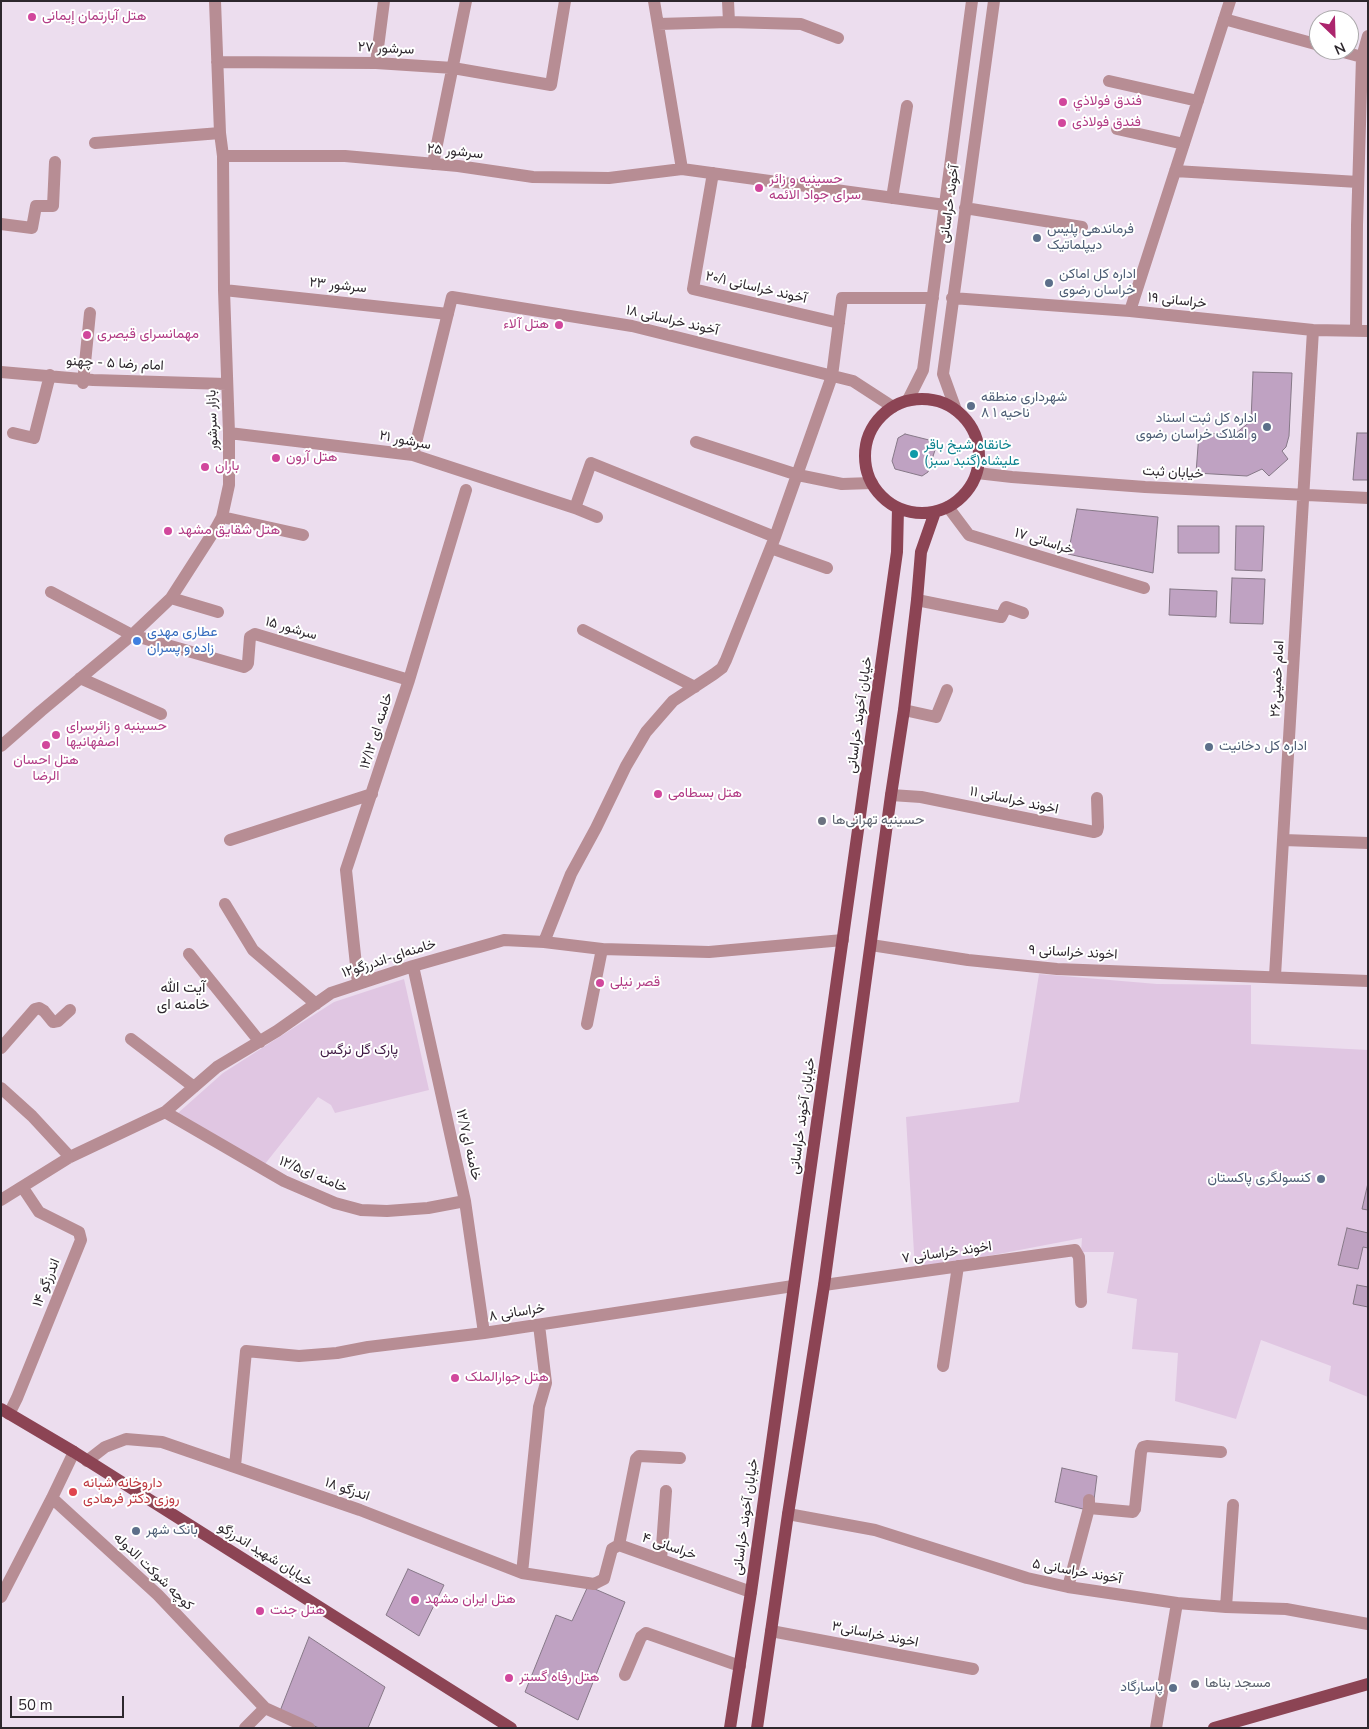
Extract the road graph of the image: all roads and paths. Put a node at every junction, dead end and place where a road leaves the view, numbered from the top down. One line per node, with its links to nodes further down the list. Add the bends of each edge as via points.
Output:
1 (215, 1): 18 (street, بازار سرشور)
2 (384, 1): 19 (street)
3 (466, 1): 20 (street)
4 (565, 1): 20 (street, سرشور ۲۷, via 551,85)
5 (654, 1): 12 (street)
6 (728, 1): 11 (street)
7 (972, 1): 36 (street, آخوند خراسانی)
8 (994, 1): 37 (street, آخوند خراسانی)
9 (1230, 1): 10 (street)
10 (1224, 19): 15 (street); 22 (street)
11 (729, 22): 12 (street); 14 (street, via 801,24)
12 (658, 24): 31 (street)
13 (1368, 36): 17 (street)
14 (838, 38)
15 (1309, 42)
16 (1359, 56): 17 (street)
17 (1362, 57): 34 (street)
18 (217, 62): 19 (street, سرشور ۲۷); 25 (street, بازار سرشور)
19 (376, 63): 20 (street, سرشور ۲۷)
20 (453, 68): 30 (street)
21 (1109, 81): 22 (street)
22 (1198, 101): 27 (street)
23 (907, 106): 35 (street)
24 (1117, 129): 27 (street)
25 (220, 133): 26 (street); 28 (street, بازار سرشور)
26 (94, 143)
27 (1184, 144): 32 (street)
28 (223, 156): 30 (street, سرشور ۲۵, via 345,156); 41 (street, بازار سرشور)
29 (55, 162): 38 (street, via 52,206 36,206 32,228)
30 (433, 164): 31 (street, سرشور ۲۵, via 533,177 609,178)
31 (682, 169): 33 (street)
32 (1175, 171): 34 (street); 44 (street)
33 (712, 173): 35 (street); 47 (street, آخوند خراسانی ۲۰/۱, via 692,289)
34 (1358, 182): 39 (street)
35 (892, 198): 36 (street)
36 (945, 205): 42 (street, آخوند خراسانی)
37 (965, 208): 40 (street); 43 (street, آخوند خراسانی)
38 (1, 224)
39 (1362, 225): 49 (street)
40 (1082, 227)
41 (224, 290): 46 (street, سرشور ۲۳); 54 (street, بازار سرشور)
42 (933, 298): 47 (street, via 842,298); 55 (street, آخوند خراسانی, via 923,370)
43 (952, 298): 44 (street, خراسانی ۱۹); 57 (street, آخوند خراسانی, via 943,374)
44 (1130, 311): 48 (street, خراسانی ۱۹)
45 (90, 313): 53 (street)
46 (448, 314): 52 (street, آخوند خراسانی ۱۸, via 452,297 461,298 632,326); 61 (street)
47 (839, 322): 52 (street)
48 (1313, 330): 49 (street, خراسانی ۱۹); 66 (street, امام خمینی۲۶)
49 (1362, 330)
50 (1, 372): 51 (street, امام رضا ۵ - چهنو, via 41,377)
51 (50, 375): 53 (street, امام رضا ۵ - چهنو); 58 (street, via 34,438)
52 (832, 376): 56 (street, آخوند خراسانی ۱۸, via 854,381); 63 (street)
53 (83, 381): 54 (street, امام رضا ۵ - چهنو)
54 (226, 384): 59 (street, بازار سرشور)
55 (908, 400): 56 (main road); 57 (main road, via 941,402)
56 (893, 407): 64 (main road, via 870,432 866,466)
57 (956, 410): 62 (main road, via 969,422 977,438 980,455)
58 (13, 433)
59 (229, 433): 61 (street, سرشور ۲۱); 72 (street, بازار سرشور, via 229,485)
60 (696, 442): 63 (street)
61 (413, 455): 69 (street, سرشور ۲۱)
62 (977, 472): 66 (street, خیابان ثبت, via 1116,485); 68 (main road, via 971,486)
63 (798, 474): 64 (street, via 842,484); 75 (street)
64 (872, 483): 70 (main road, via 883,498)
65 (466, 490): 86 (street, خامنه ای ۱۲/۱۲)
66 (1303, 496): 67 (street, خیابان ثبت); 96 (street, امام خمینی۲۶)
67 (1368, 498)
68 (948, 507): 71 (main road); 77 (street, خراساتی ۱۷, via 969,535)
69 (574, 508): 73 (street, سرشور ۲۱); 75 (street, via 591,463)
70 (898, 508): 71 (main road, via 916,513); 99 (main road, خیابان آخوند خراسانی, via 897,552)
71 (935, 512): 80 (main road, via 921,552)
72 (222, 517): 74 (street); 79 (street, بازار سرشور)
73 (597, 517)
74 (303, 535)
75 (773, 542): 76 (street); 87 (street, via 722,668)
76 (827, 568)
77 (1144, 588)
78 (51, 592): 84 (street)
79 (171, 598): 81 (street); 84 (street, بازار سرشور)
80 (917, 600): 82 (street, via 1001,617 1006,607); 89 (main road)
81 (218, 612)
82 (1023, 613)
83 (583, 630): 87 (street)
84 (132, 634): 85 (street, بازار سرشور); 86 (street, سرشور ۱۵, via 244,667 248,663 250,637 255,634)
85 (80, 678): 90 (street); 91 (street, بازار سرشور)
86 (409, 680): 92 (street, خامنه ای ۱۲/۱۲)
87 (695, 687): 100 (street, via 673,701 646,732 571,874)
88 (947, 690): 89 (street, via 936,718)
89 (904, 710): 93 (main road)
90 (161, 714)
91 (1, 746)
92 (372, 794): 95 (street); 107 (street, خامنه ای ۱۲/۱۲, via 346,870)
93 (890, 795): 94 (street, اخوند خراسانی ۱۱, via 921,797 1094,832 1098,827); 101 (main road)
94 (1097, 798)
95 (230, 840)
96 (1284, 840): 97 (street); 105 (street, امام خمینی۲۶)
97 (1368, 843)
98 (225, 904): 108 (street, via 253,950)
99 (844, 940): 102 (street, خامنه‌ای-اندرزگو۱۲, via 709,952); 122 (main road, خیابان آخوند خراسانی)
100 (544, 942): 102 (street, خامنه‌ای-اندرزگو۱۲); 104 (street, خامنه‌ای-اندرزگو۱۲, via 504,940)
101 (871, 945): 105 (street, اخوند خراسانی ۹, via 1057,969); 123 (main road)
102 (602, 948): 110 (street)
103 (189, 954): 112 (street)
104 (413, 966): 107 (street, خامنه‌ای-اندرزگو۱۲); 120 (street, خامنه ای۱۲/۷)
105 (1275, 976): 106 (street, اخوند خراسانی ۹)
106 (1368, 981)
107 (358, 984): 108 (street, خامنه‌ای-اندرزگو۱۲, via 332,993)
108 (316, 1004): 112 (street, خامنه‌ای-اندرزگو۱۲)
109 (70, 1010): 113 (street, via 53,1022 44,1011 35,1009)
110 (587, 1024)
111 (131, 1039): 114 (street)
112 (260, 1042): 114 (street, خامنه‌ای-اندرزگو۱۲, via 217,1067)
113 (1, 1048)
114 (194, 1087): 116 (street, خامنه‌ای-اندرزگو۱۲)
115 (1, 1088): 117 (street)
116 (165, 1112): 117 (street, خامنه‌ای-اندرزگو۱۲); 120 (street, خامنه ای۱۲/۵, via 284,1181 335,1203 361,1210 387,1211)
117 (70, 1157): 118 (street, خامنه‌ای-اندرزگو۱۲)
118 (23, 1188): 119 (street, خامنه‌ای-اندرزگو۱۲); 128 (street, اندرزگو ۱۴, via 39,1212 81,1236 17,1398)
119 (1, 1200)
120 (465, 1201): 126 (street, خامنه ای۱۲/۷)
121 (958, 1266): 123 (street, اخوند خراسانی ۷); 124 (street, اخوند خراسانی ۷, via 1075,1250 1079,1257); 127 (street)
122 (793, 1286): 125 (street, خراسانی ۸); 143 (main road, خیابان آخوند خراسانی)
123 (824, 1286): 137 (main road)
124 (1081, 1302)
125 (539, 1325): 126 (street, خراسانی ۸); 140 (street, via 546,1383 539,1407)
126 (484, 1333): 133 (street, خراسانی ۸, via 393,1343 337,1354 299,1356 246,1351)
127 (943, 1366)
128 (5, 1411): 129 (main road, خیابان شهید اندرزگو)
129 (74, 1452): 132 (main road, خیابان شهید اندرزگو); 135 (street)
130 (1221, 1452): 142 (street, via 1143,1447 1135,1509 1133,1512 1089,1504)
131 (680, 1458): 138 (street, via 638,1456)
132 (87, 1461): 133 (street, اندزگو ۱۸, via 104,1447 126,1440 162,1442); 156 (main road, خیابان شهید اندرزگو)
133 (235, 1466): 140 (street, اندزگو ۱۸)
134 (666, 1491): 139 (street)
135 (52, 1498): 144 (street); 153 (street, کوچه شوکت الدوله, via 158,1595)
136 (1233, 1505): 146 (street)
137 (788, 1514): 142 (street, آخوند خراسانی ۵, via 875,1530 1027,1578); 148 (main road)
138 (620, 1545): 139 (street, خراسانی ۴); 141 (street, خراسانی ۴, via 612,1549 604,1579)
139 (661, 1560): 143 (street, خراسانی ۴)
140 (522, 1573): 141 (street, اندزگو ۱۸, via 594,1584)
141 (600, 1582)
142 (1068, 1587): 145 (street, آخوند خراسانی ۵)
143 (751, 1592): 149 (main road, خیابان آخوند خراسانی)
144 (1, 1597)
145 (1178, 1603): 146 (street, آخوند خراسانی ۵); 159 (street)
146 (1226, 1607): 147 (street, آخوند خراسانی ۵, via 1286,1609)
147 (1368, 1624)
148 (771, 1631): 150 (street, اخوند خراسانی۳); 158 (main road)
149 (740, 1666): 151 (street, via 646,1633 641,1637); 157 (main road, خیابان آخوند خراسانی)
150 (973, 1669)
151 (625, 1676)
152 (1368, 1684): 160 (main road)
153 (265, 1708): 154 (street); 155 (street)
154 (245, 1728)
155 (309, 1728)
156 (511, 1728)
157 (730, 1728)
158 (757, 1728)
159 (1156, 1728)
160 (1214, 1728)

